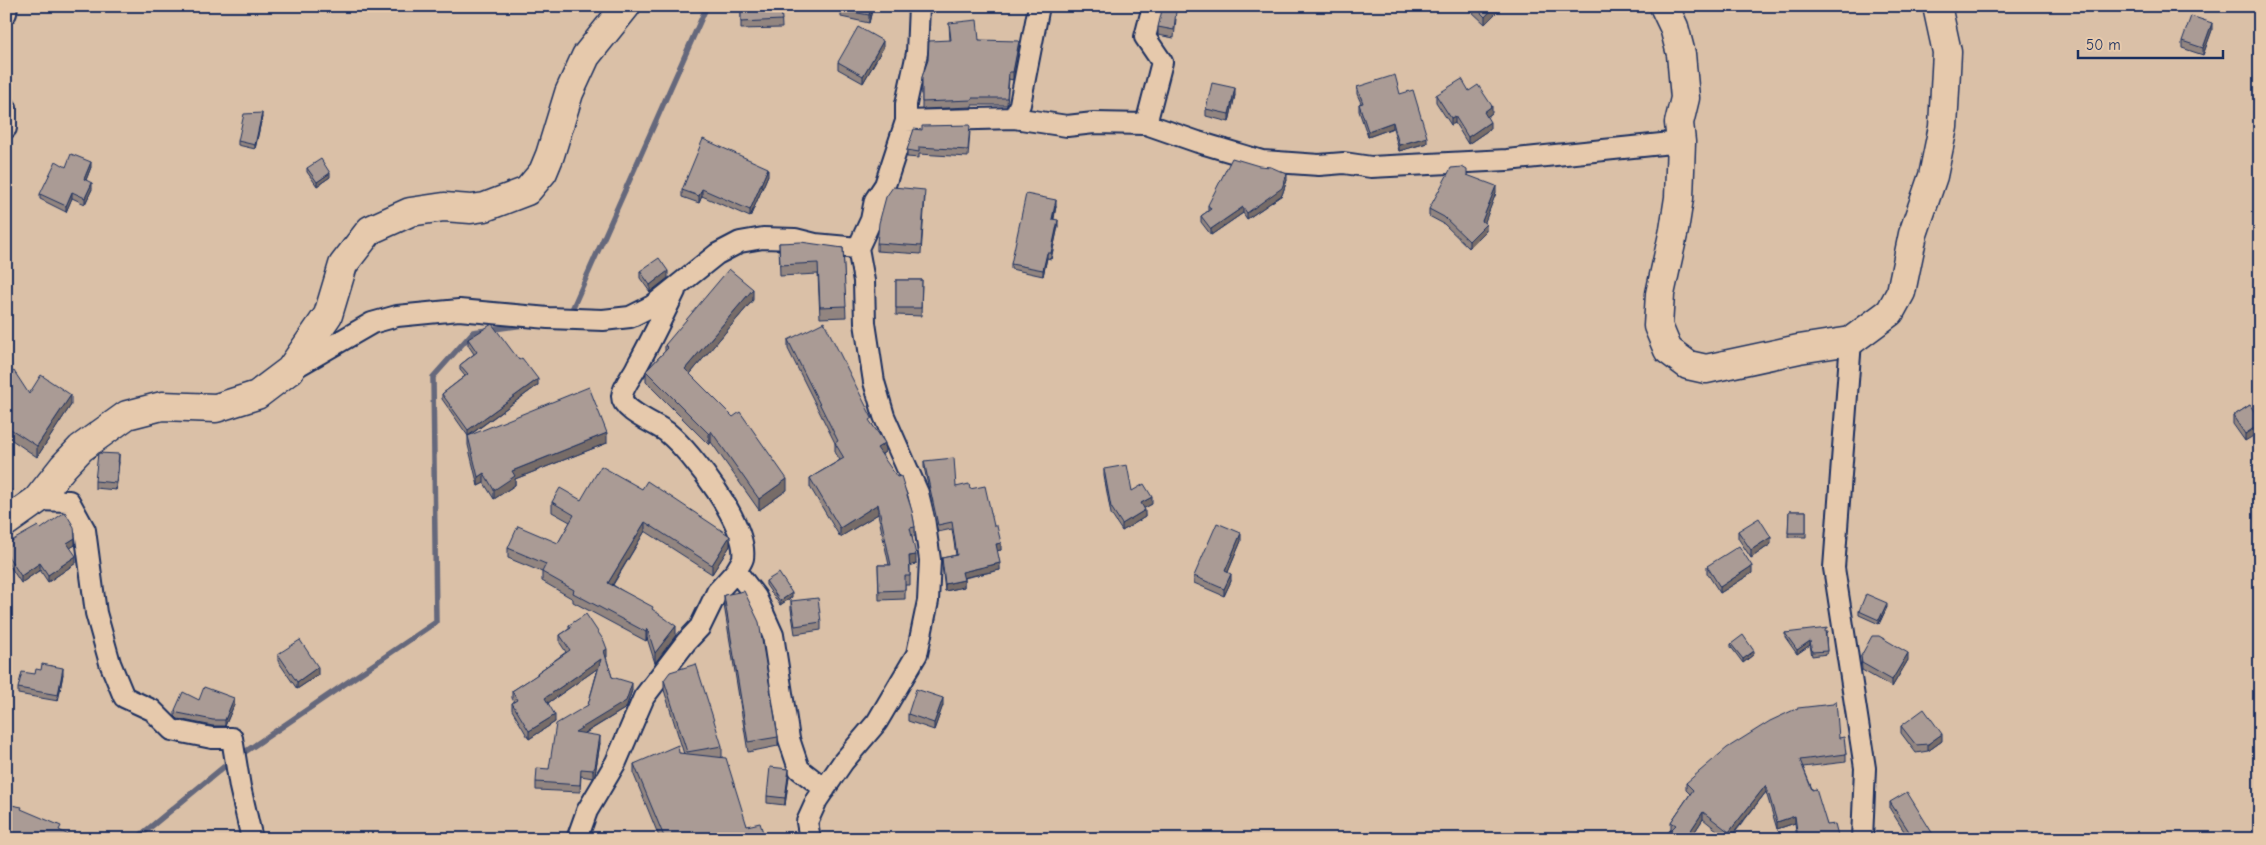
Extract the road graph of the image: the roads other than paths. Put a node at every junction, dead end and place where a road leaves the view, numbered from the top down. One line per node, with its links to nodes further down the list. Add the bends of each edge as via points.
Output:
1 (7, 6): 8 (street)
2 (626, 6): 18 (main road, via 586,56 568,93 543,172 527,191 471,210 444,207 410,212 370,230 343,265 328,315)
3 (919, 6): 11 (street, via 917,53 906,104)
4 (1039, 6): 10 (street, via 1020,104)
5 (1153, 6): 12 (street, via 1145,38 1162,62)
6 (1664, 6): 14 (main road, via 1682,54 1685,98 1679,122)
7 (1937, 6): 17 (main road, via 1947,52 1943,127 1934,176 1913,234 1901,292 1890,312)
8 (6, 13)
9 (6, 108): 13 (street)
10 (1014, 118): 11 (street); 12 (street, via 1068,126)
11 (906, 122): 15 (street, via 885,185 875,200 871,220)
12 (1146, 124): 14 (street, via 1262,161 1319,165 1344,163 1371,167 1507,160)
13 (6, 128)
14 (1681, 142): 17 (main road, via 1675,222 1658,315 1658,326 1668,350 1688,365 1706,369)
15 (858, 248): 16 (street, via 795,239 763,238 740,242 717,254); 22 (street, via 874,382 884,416 918,493 924,518 930,560 928,601 917,654 877,722)
16 (677, 287): 18 (street, via 640,313 603,320 459,310 397,316 372,323); 21 (street, via 622,396 626,405 645,421 664,430 683,446 725,504 743,549 743,559)
17 (1851, 341): 26 (street, via 1834,568 1866,768)
18 (290, 370): 19 (main road, via 257,395 216,408 162,406 127,415 81,448)
19 (38, 500): 20 (main road); 23 (street, via 69,501 85,530 96,613 110,663 124,697 152,710 172,730 212,738 232,738)
20 (6, 522)
21 (736, 571): 22 (street, via 756,597 773,634 789,739 799,769); 24 (street, via 717,592 700,627 644,697 616,762 587,811)
22 (825, 789): 25 (street, via 816,800 807,822)
23 (252, 839)
24 (577, 839)
25 (810, 839)
26 (1862, 839)

